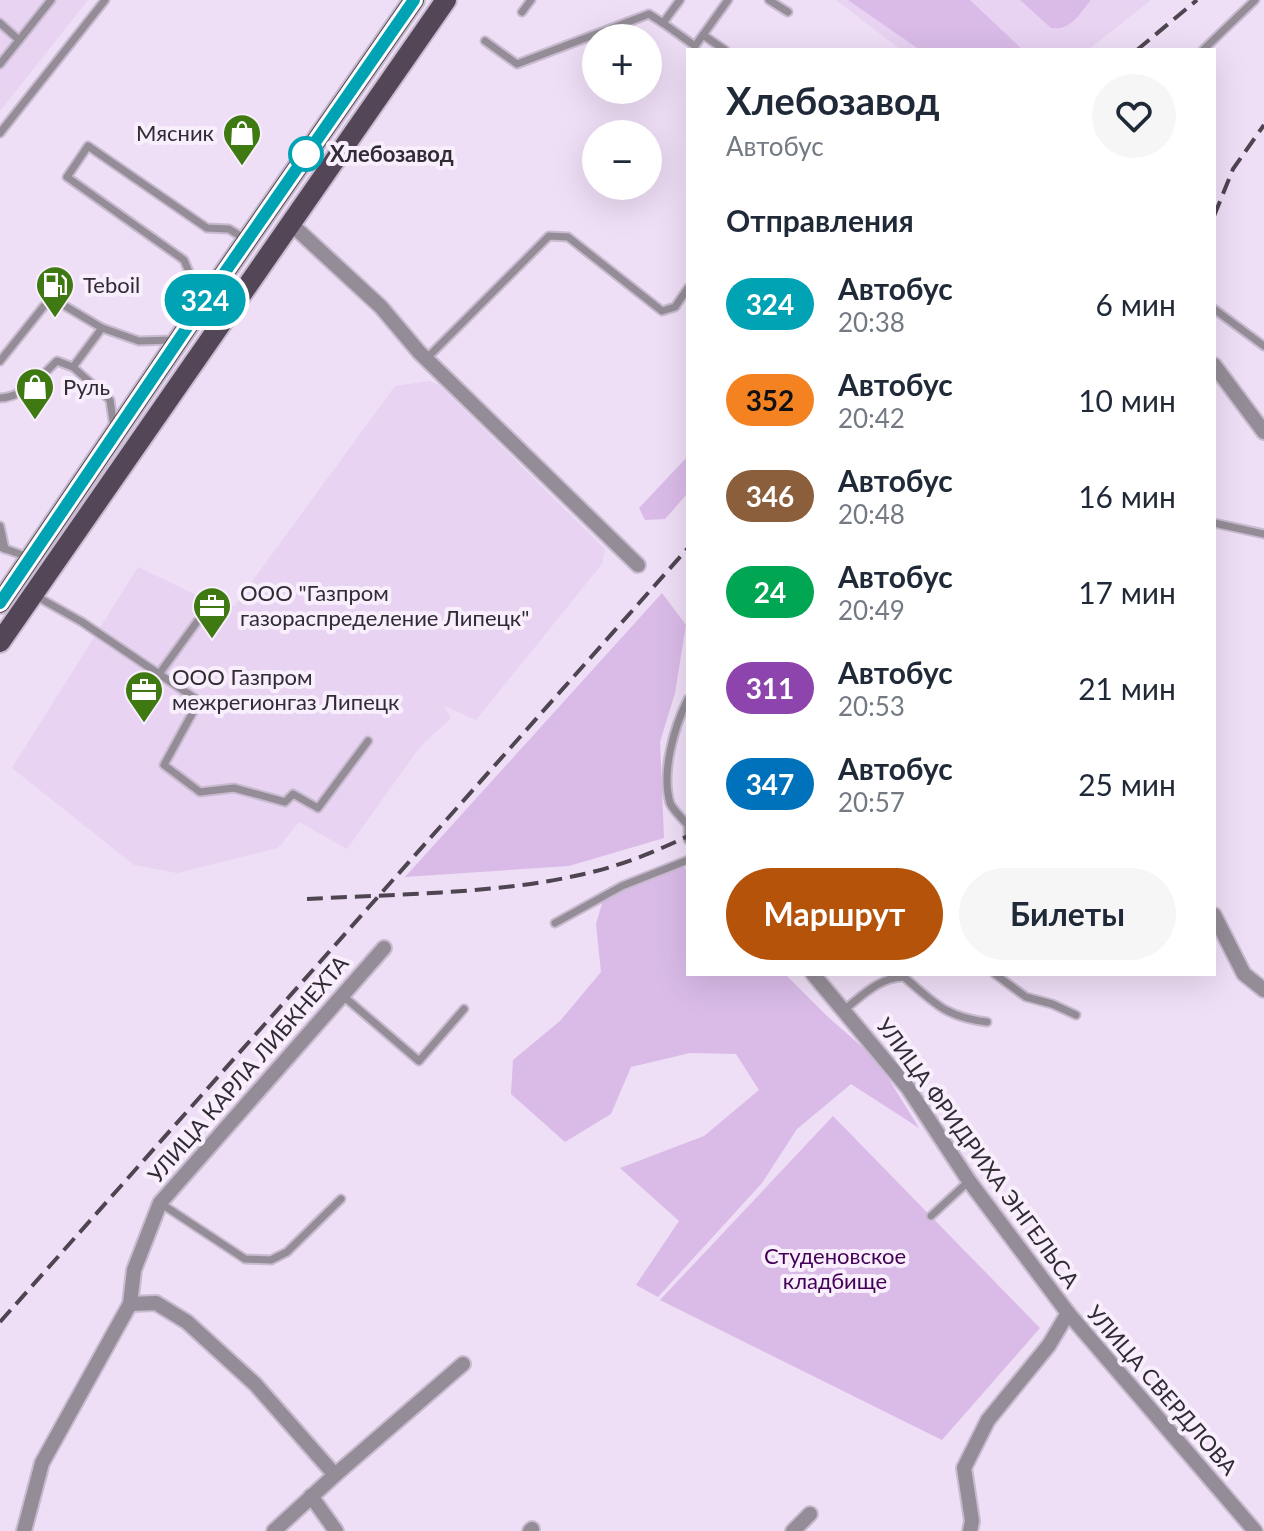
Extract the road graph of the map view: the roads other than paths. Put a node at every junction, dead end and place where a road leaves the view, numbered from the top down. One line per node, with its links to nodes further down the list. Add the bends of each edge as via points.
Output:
1 (105, 0): 20 (lane)
2 (414, 0): 22 (main road)
3 (446, 0): 21 (main road)
4 (531, 0): 10 (lane)
5 (680, 0): 13 (lane)
6 (728, 0): 14 (lane)
7 (769, 0): 11 (lane)
8 (1255, 0): 18 (lane)
9 (47, 1): 15 (lane)
10 (522, 12)
11 (788, 12)
12 (0, 23): 15 (lane)
13 (663, 23): 14 (lane, via 695,46); 16 (lane, via 649,14 517,64)
14 (703, 35): 17 (lane)
15 (19, 40): 19 (lane)
16 (485, 41)
17 (722, 48)
18 (1205, 48)
19 (0, 64)
20 (0, 133)
21 (290, 223): 29 (street, via 381,307); 42 (main road)
22 (247, 240): 24 (main road); 24 (lane, via 229,229 207,228 88,146 67,177 184,260 195,286)
23 (686, 291): 29 (lane, via 675,307 662,311 568,237 549,236)
24 (207, 298): 27 (main road)
25 (1216, 310): 28 (lane)
26 (102, 328): 27 (lane, via 139,341); 30 (lane, via 60,303 44,306); 31 (lane)
27 (180, 340): 35 (main road)
28 (1264, 346)
29 (426, 359): 41 (street)
30 (0, 361)
31 (73, 367): 33 (lane, via 57,361 28,388); 35 (lane, via 110,400)
32 (1216, 368): 34 (street)
33 (0, 398)
34 (1264, 432)
35 (115, 434): 40 (main road)
36 (1216, 523): 38 (lane)
37 (0, 526): 39 (lane)
38 (1264, 534)
39 (2, 548): 40 (lane)
40 (32, 559): 43 (main road)
41 (638, 565)
42 (33, 594): 45 (main road); 46 (lane)
43 (0, 603)
44 (202, 615): 46 (lane)
45 (0, 642)
46 (159, 674): 48 (lane, via 199,701 164,765 200,792 234,788 285,802 293,794 318,808)
47 (686, 703): 49 (lane, via 668,758 671,805)
48 (368, 741)
49 (686, 821)
50 (686, 861): 52 (lane, via 622,886)
51 (1216, 919): 57 (street, via 1244,974)
52 (555, 923)
53 (384, 948): 58 (street, УЛИЦА КАРЛА ЛИБКНЕХТА)
54 (815, 976): 60 (street, УЛИЦА ФРИДРИХА ЭНГЕЛЬСА)
55 (893, 976): 60 (lane); 62 (lane, via 904,977 940,1009)
56 (998, 976): 61 (lane, via 1026,997)
57 (1264, 990)
58 (342, 995): 59 (lane, via 419,1061); 65 (street, УЛИЦА КАРЛА ЛИБКНЕХТА)
59 (464, 1009)
60 (845, 1009): 63 (street, УЛИЦА ФРИДРИХА ЭНГЕЛЬСА, via 908,1088)
61 (1076, 1015)
62 (987, 1022)
63 (969, 1181): 66 (lane); 68 (street, УЛИЦА ФРИДРИХА ЭНГЕЛЬСА)
64 (341, 1199): 65 (lane, via 287,1252 271,1260 245,1259)
65 (160, 1203): 67 (street, УЛИЦА КАРЛА ЛИБКНЕХТА, via 134,1270)
66 (931, 1216)
67 (130, 1304): 70 (street, via 156,1303 187,1322 255,1384); 73 (street, УЛИЦА КАРЛА ЛИБКНЕХТА, via 42,1463)
68 (1068, 1313): 77 (street, УЛИЦА ФРИДРИХА ЭНГЕЛЬСА, via 988,1420 964,1468); 78 (street, УЛИЦА СВЕРДЛОВА)
69 (463, 1364): 70 (street)
70 (335, 1475): 71 (street)
71 (311, 1496): 74 (street); 75 (street)
72 (810, 1514): 76 (street)
73 (24, 1531)
74 (274, 1531)
75 (336, 1531)
76 (793, 1531)
77 (970, 1531)
78 (1255, 1531)

